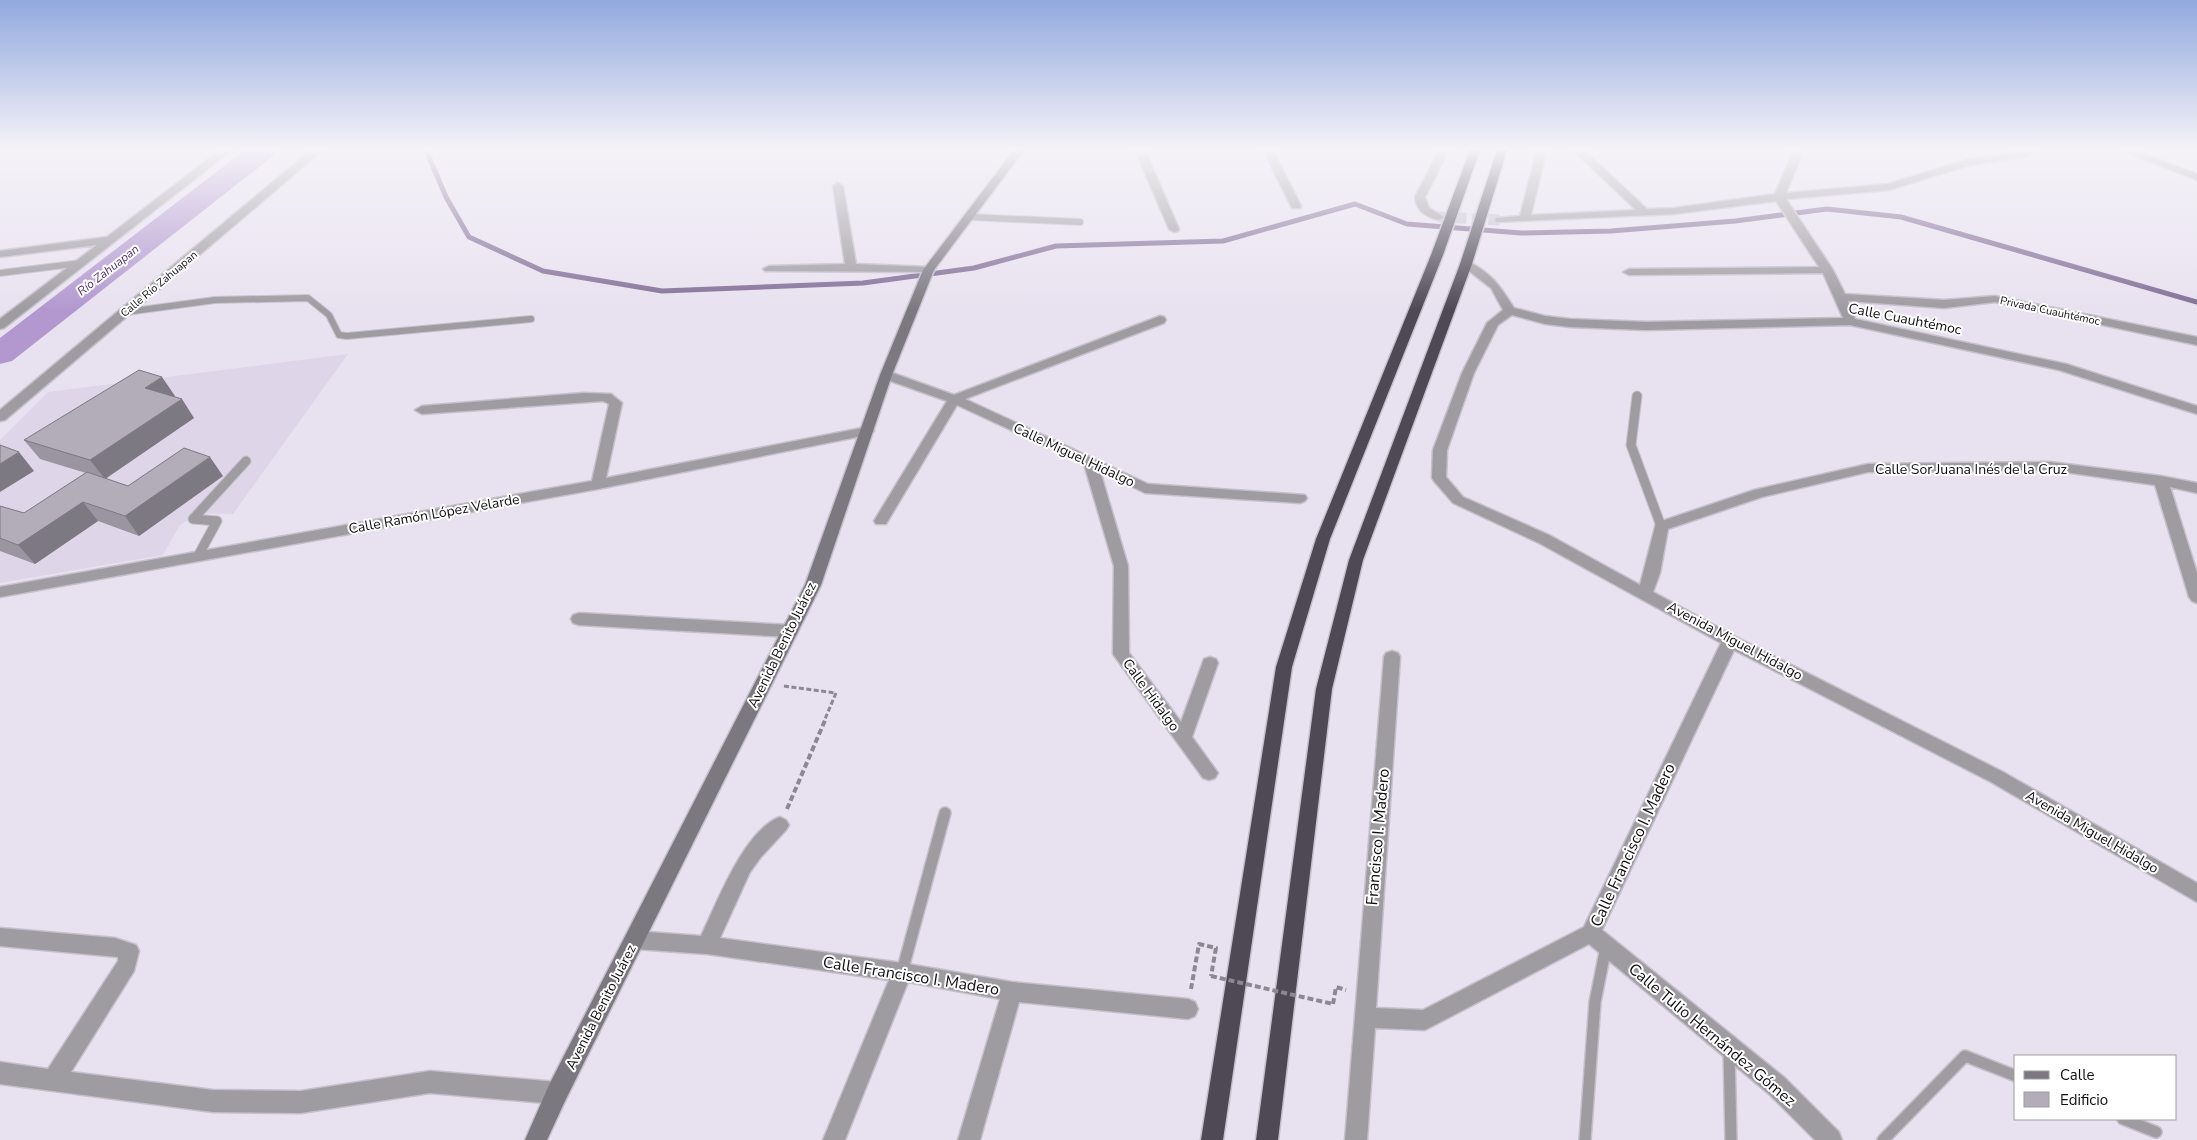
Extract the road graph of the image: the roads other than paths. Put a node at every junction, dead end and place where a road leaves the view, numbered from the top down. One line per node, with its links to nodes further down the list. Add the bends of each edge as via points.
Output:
1 (158, 203): 22 (street)
2 (255, 203): 34 (street, Calle Río Zahuapan)
3 (841, 203): 26 (street)
4 (980, 203): 16 (main road, Avenida Benito Juárez)
5 (1163, 203): 21 (street)
6 (1295, 203): 14 (street)
7 (1420, 203): 17 (street, via 1423,209)
8 (1456, 203): 87 (highway, via 1322,539 1284,667)
9 (1485, 203): 25 (highway)
10 (1529, 203): 18 (street)
11 (1635, 203): 15 (street)
12 (1727, 203): 15 (street)
13 (1783, 203): 29 (street)
14 (1296, 206)
15 (1645, 213): 18 (street)
16 (970, 217): 20 (lane); 28 (main road, Avenida Benito Juárez)
17 (1439, 217)
18 (1525, 219): 19 (street)
19 (1500, 220)
20 (1080, 222)
21 (1174, 229)
22 (111, 240): 23 (street); 24 (street)
23 (0, 254)
24 (81, 263): 31 (lane); 38 (street)
25 (1466, 264): 33 (street, via 1496,287); 88 (highway, via 1356,560 1324,689)
26 (851, 266): 27 (street); 28 (street)
27 (769, 269)
28 (928, 270): 40 (main road, Avenida Benito Juárez)
29 (1827, 270): 30 (street); 32 (street)
30 (1629, 272)
31 (0, 273)
32 (1842, 296): 37 (street); 39 (street, Privada Cuauhtémoc, via 1944,304 1995,300)
33 (1510, 311): 37 (street, Calle Cuauhtémoc, via 1570,323 1636,326); 57 (street, Avenida Miguel Hidalgo, via 1493,323 1468,373 1440,450 1439,478 1458,500 1544,539)
34 (126, 312): 35 (lane, via 214,300 308,298 330,315 339,335 347,336); 45 (street, Calle Río Zahuapan)
35 (531, 319)
36 (1160, 320): 42 (street)
37 (1850, 321): 44 (street, Calle Cuauhtémoc, via 2062,368)
38 (0, 325)
39 (2197, 341)
40 (886, 375): 42 (street, Calle Miguel Hidalgo); 46 (main road, Avenida Benito Juárez)
41 (1637, 395): 54 (lane, via 1630,445)
42 (954, 399): 48 (street, Calle Miguel Hidalgo); 53 (street)
43 (422, 410): 50 (street, via 606,397 616,403)
44 (2197, 410)
45 (0, 417)
46 (868, 431): 50 (street, Calle Ramón López Velarde); 60 (main road, Avenida Benito Juárez, via 813,585)
47 (246, 461): 55 (lane, via 194,519 217,521)
48 (1090, 461): 52 (street, Calle Miguel Hidalgo, via 1145,488); 64 (street, Calle Hidalgo, via 1121,566 1121,654)
49 (2162, 481): 51 (street, Calle Sor Juana Inés de la Cruz); 54 (street, Calle Sor Juana Inés de la Cruz, via 2050,466 1868,468 1759,493); 58 (street)
50 (598, 484): 55 (street, Calle Ramón López Velarde)
51 (2197, 488)
52 (1300, 498)
53 (881, 521)
54 (1661, 526): 57 (street)
55 (198, 556): 56 (street, Calle Ramón López Velarde)
56 (0, 592)
57 (1645, 593): 61 (street, Avenida Miguel Hidalgo)
58 (2197, 597)
59 (579, 619): 60 (street)
60 (790, 631): 70 (main road, Avenida Benito Juárez)
61 (1730, 641): 68 (street, Avenida Miguel Hidalgo, via 1997,777); 71 (street, Calle Francisco I. Madero)
62 (1392, 657): 76 (street, Francisco I. Madero)
63 (1210, 663): 64 (street)
64 (1183, 740): 65 (street, Calle Hidalgo)
65 (1209, 773)
66 (945, 813): 73 (lane)
67 (780, 825): 72 (street, via 743,867)
68 (2197, 893)
69 (0, 937): 80 (street, via 129,951 126,964)
70 (636, 940): 72 (street, Calle Francisco I. Madero); 81 (main road, Avenida Benito Juárez)
71 (1598, 940): 76 (street, Calle Francisco I. Madero, via 1425,1020); 77 (street, Calle Tulio Hernández Gómez); 90 (lane)
72 (707, 945): 73 (street, Calle Francisco I. Madero)
73 (902, 972): 74 (street, Calle Francisco I. Madero); 85 (street)
74 (1012, 992): 75 (street, Calle Francisco I. Madero); 86 (street)
75 (1188, 1008)
76 (1364, 1018): 89 (street, Francisco I. Madero)
77 (1729, 1047): 91 (lane); 92 (street, Calle Tulio Hernández Gómez, via 1777,1086)
78 (0, 1073): 80 (street)
79 (2014, 1075): 93 (lane, via 1965,1056)
80 (53, 1080): 81 (street, via 223,1101 301,1102 430,1082)
81 (558, 1093): 84 (main road, Avenida Benito Juárez)
82 (2126, 1120): 83 (lane)
83 (2156, 1132)
84 (536, 1140)
85 (834, 1140)
86 (969, 1140)
87 (1212, 1140)
88 (1267, 1140)
89 (1356, 1140)
90 (1585, 1140)
91 (1731, 1140)
92 (1831, 1140)
93 (1884, 1140)

